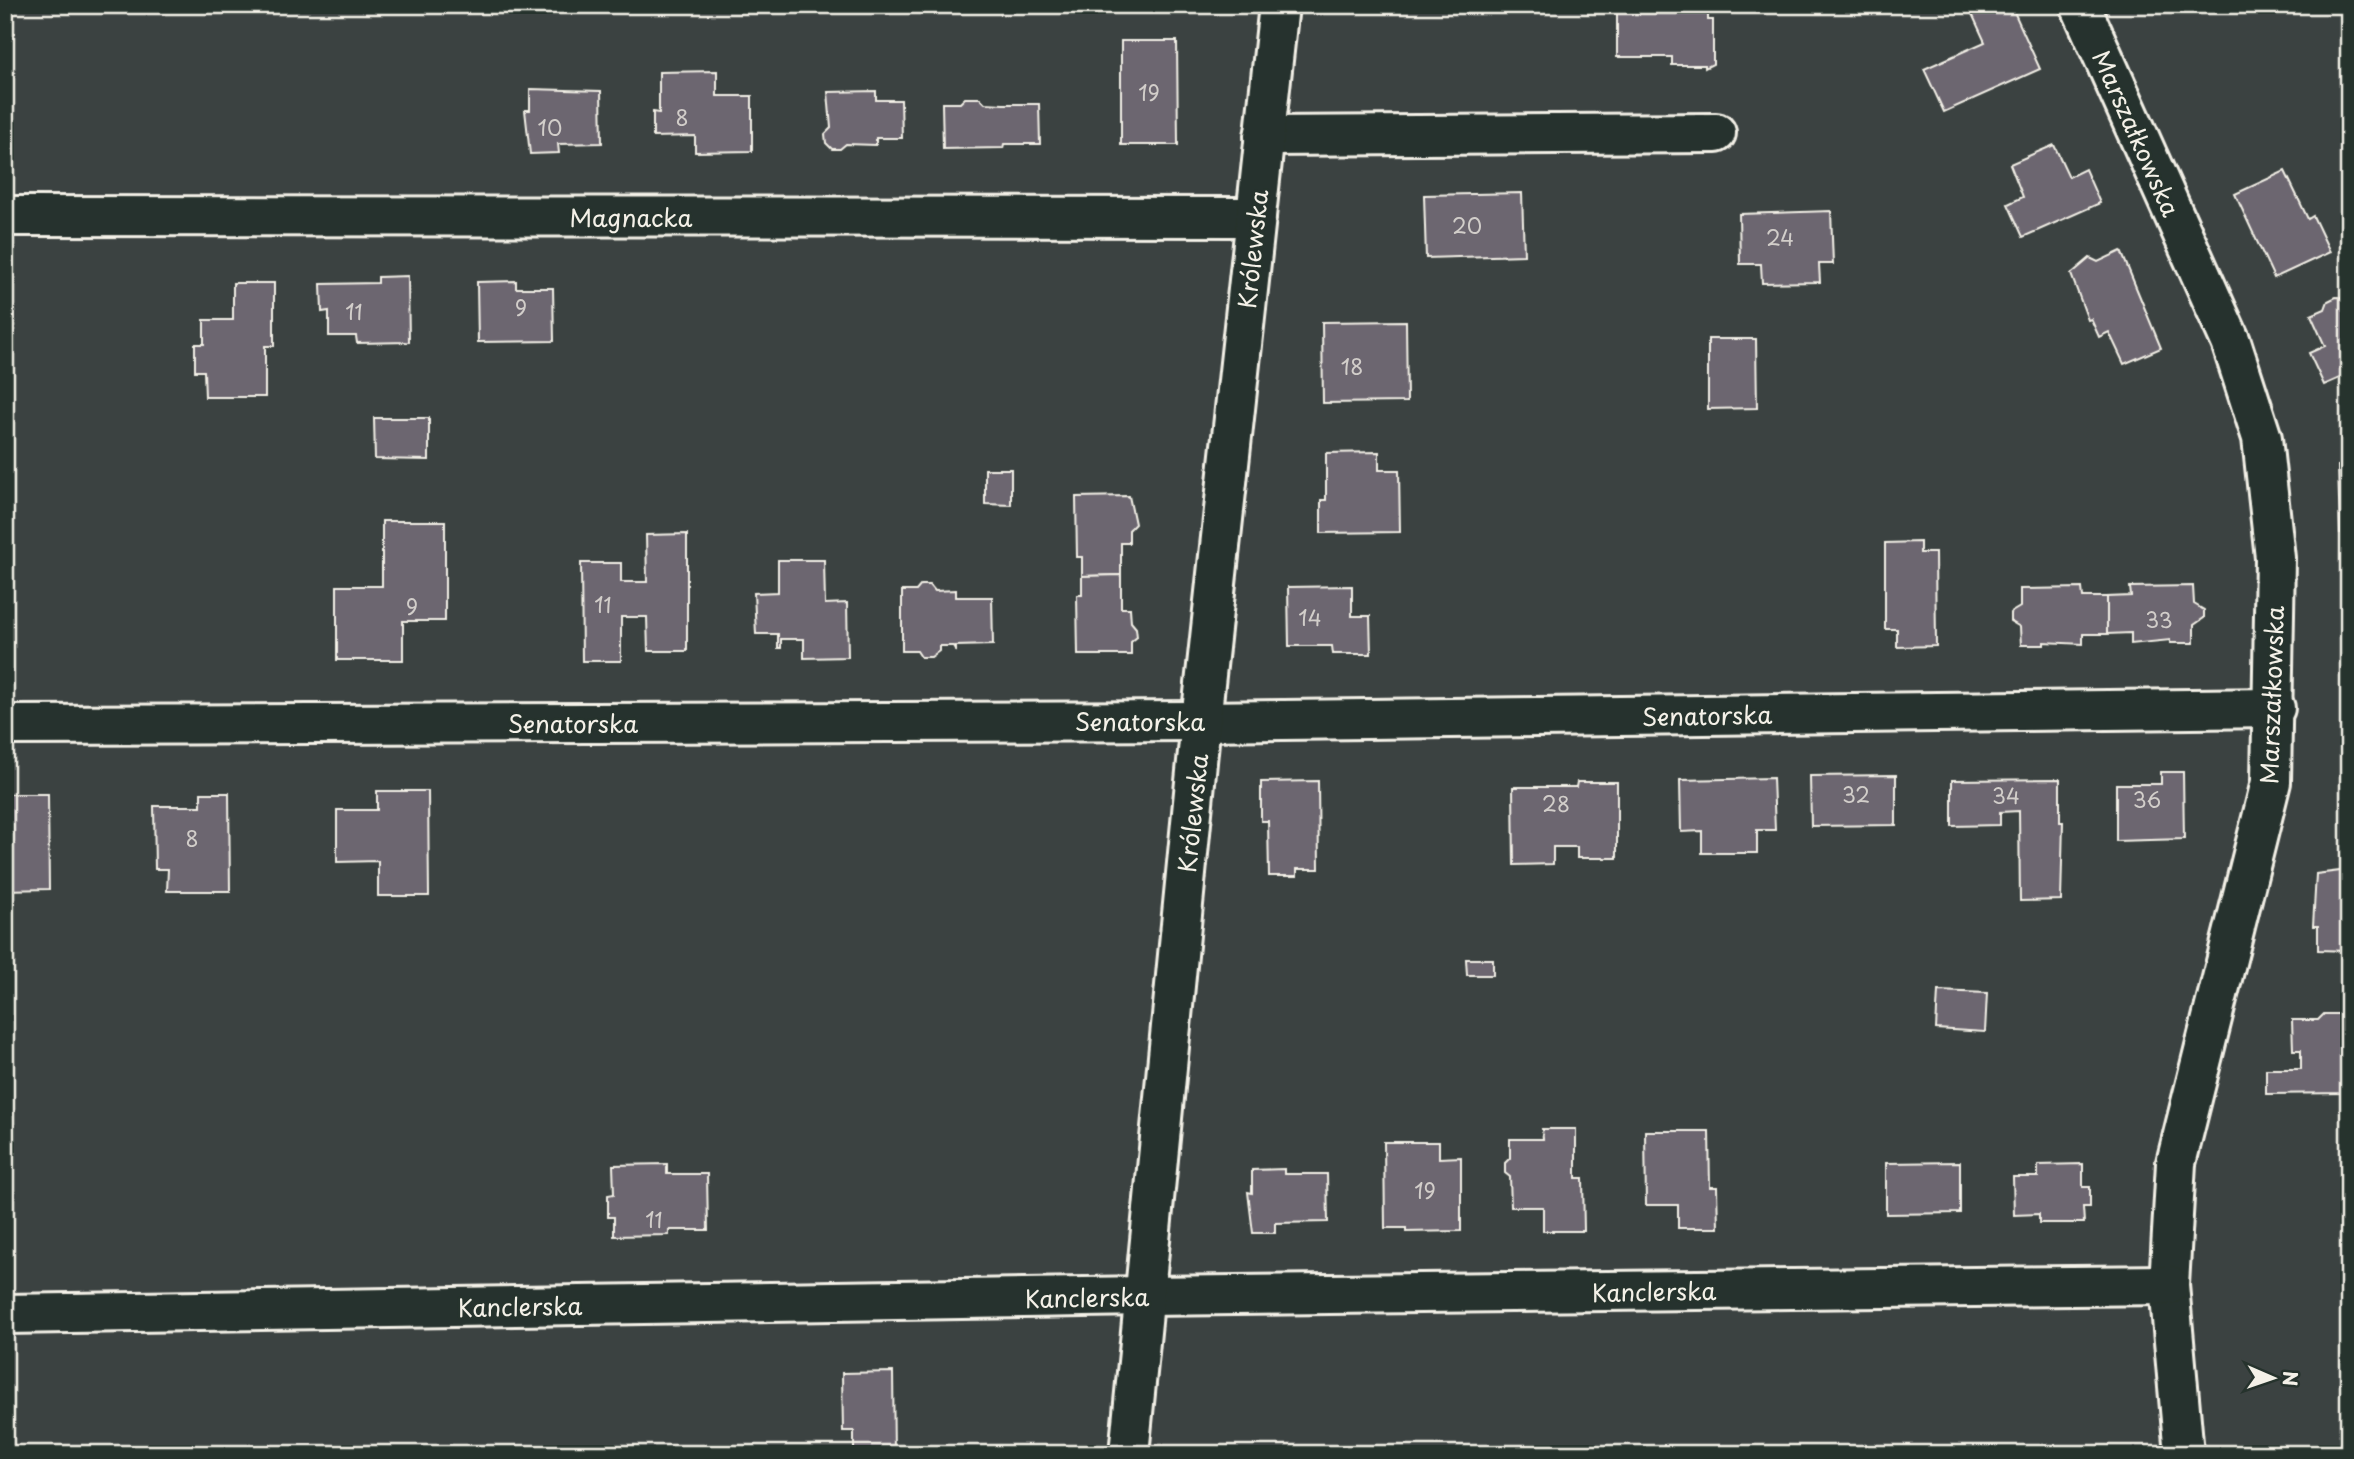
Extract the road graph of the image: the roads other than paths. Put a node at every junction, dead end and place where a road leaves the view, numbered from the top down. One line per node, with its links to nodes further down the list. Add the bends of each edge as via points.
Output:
1 (1279, 5): 4 (street, Królewska)
2 (2080, 5): 7 (street, Marszałkowska, via 2231,342 2262,438 2276,558)
3 (1716, 133): 4 (street)
4 (1264, 136): 6 (street, Królewska)
5 (5, 216): 6 (street, Magnacka)
6 (1256, 217): 8 (street, Królewska)
7 (2275, 708): 8 (street, Senatorska); 10 (street, Marszałkowska, via 2271,782 2176,1163)
8 (1201, 721): 9 (street, Senatorska); 11 (street, Królewska)
9 (5, 725)
10 (2169, 1285): 11 (street, Kanclerska); 14 (street, Marszałkowska)
11 (1144, 1296): 12 (street, Kanclerska); 13 (street, Królewska)
12 (5, 1314)
13 (1129, 1454)
14 (2184, 1454)

